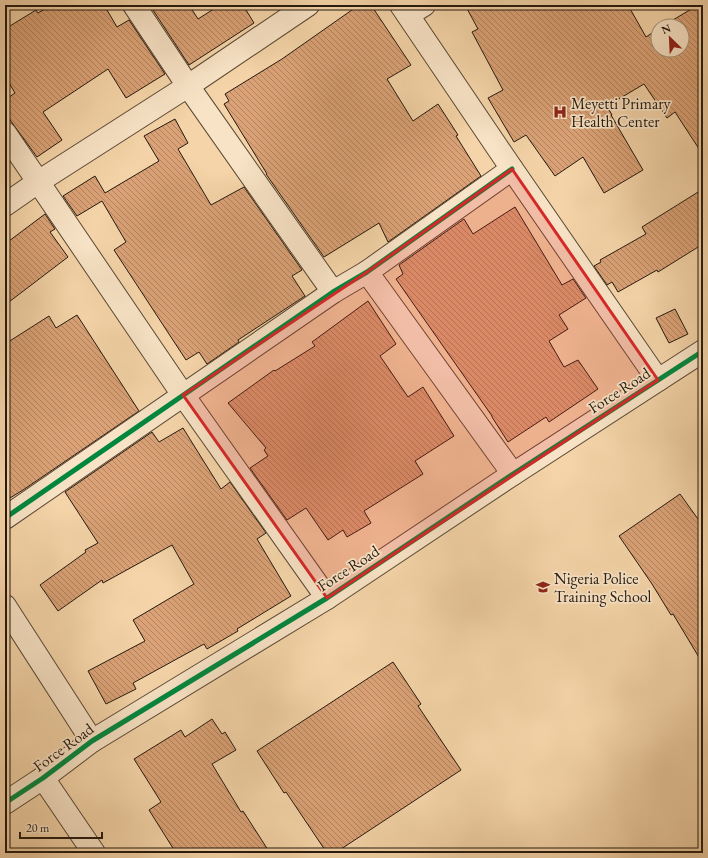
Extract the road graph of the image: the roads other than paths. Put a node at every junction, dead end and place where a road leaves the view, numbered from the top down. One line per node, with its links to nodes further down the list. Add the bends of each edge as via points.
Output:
1 (134, 5): 4 (street)
2 (308, 5): 4 (street)
3 (411, 8): 6 (street)
4 (188, 86): 7 (street); 10 (street)
5 (5, 133): 7 (street)
6 (512, 169): 9 (street); 12 (street)
7 (38, 182): 8 (street); 13 (street)
8 (5, 205)
9 (367, 272): 10 (street); 14 (street)
10 (333, 292): 13 (street)
11 (703, 351): 12 (street, Force Road)
12 (658, 380): 14 (street, Force Road)
13 (183, 395): 15 (street); 16 (street)
14 (513, 474): 16 (street, Force Road)
15 (5, 518)
16 (327, 598): 18 (street, Force Road)
17 (5, 606): 18 (street)
18 (92, 741): 19 (street, Force Road)
19 (43, 778): 20 (street, Force Road); 21 (street)
20 (5, 803)
21 (94, 853)

